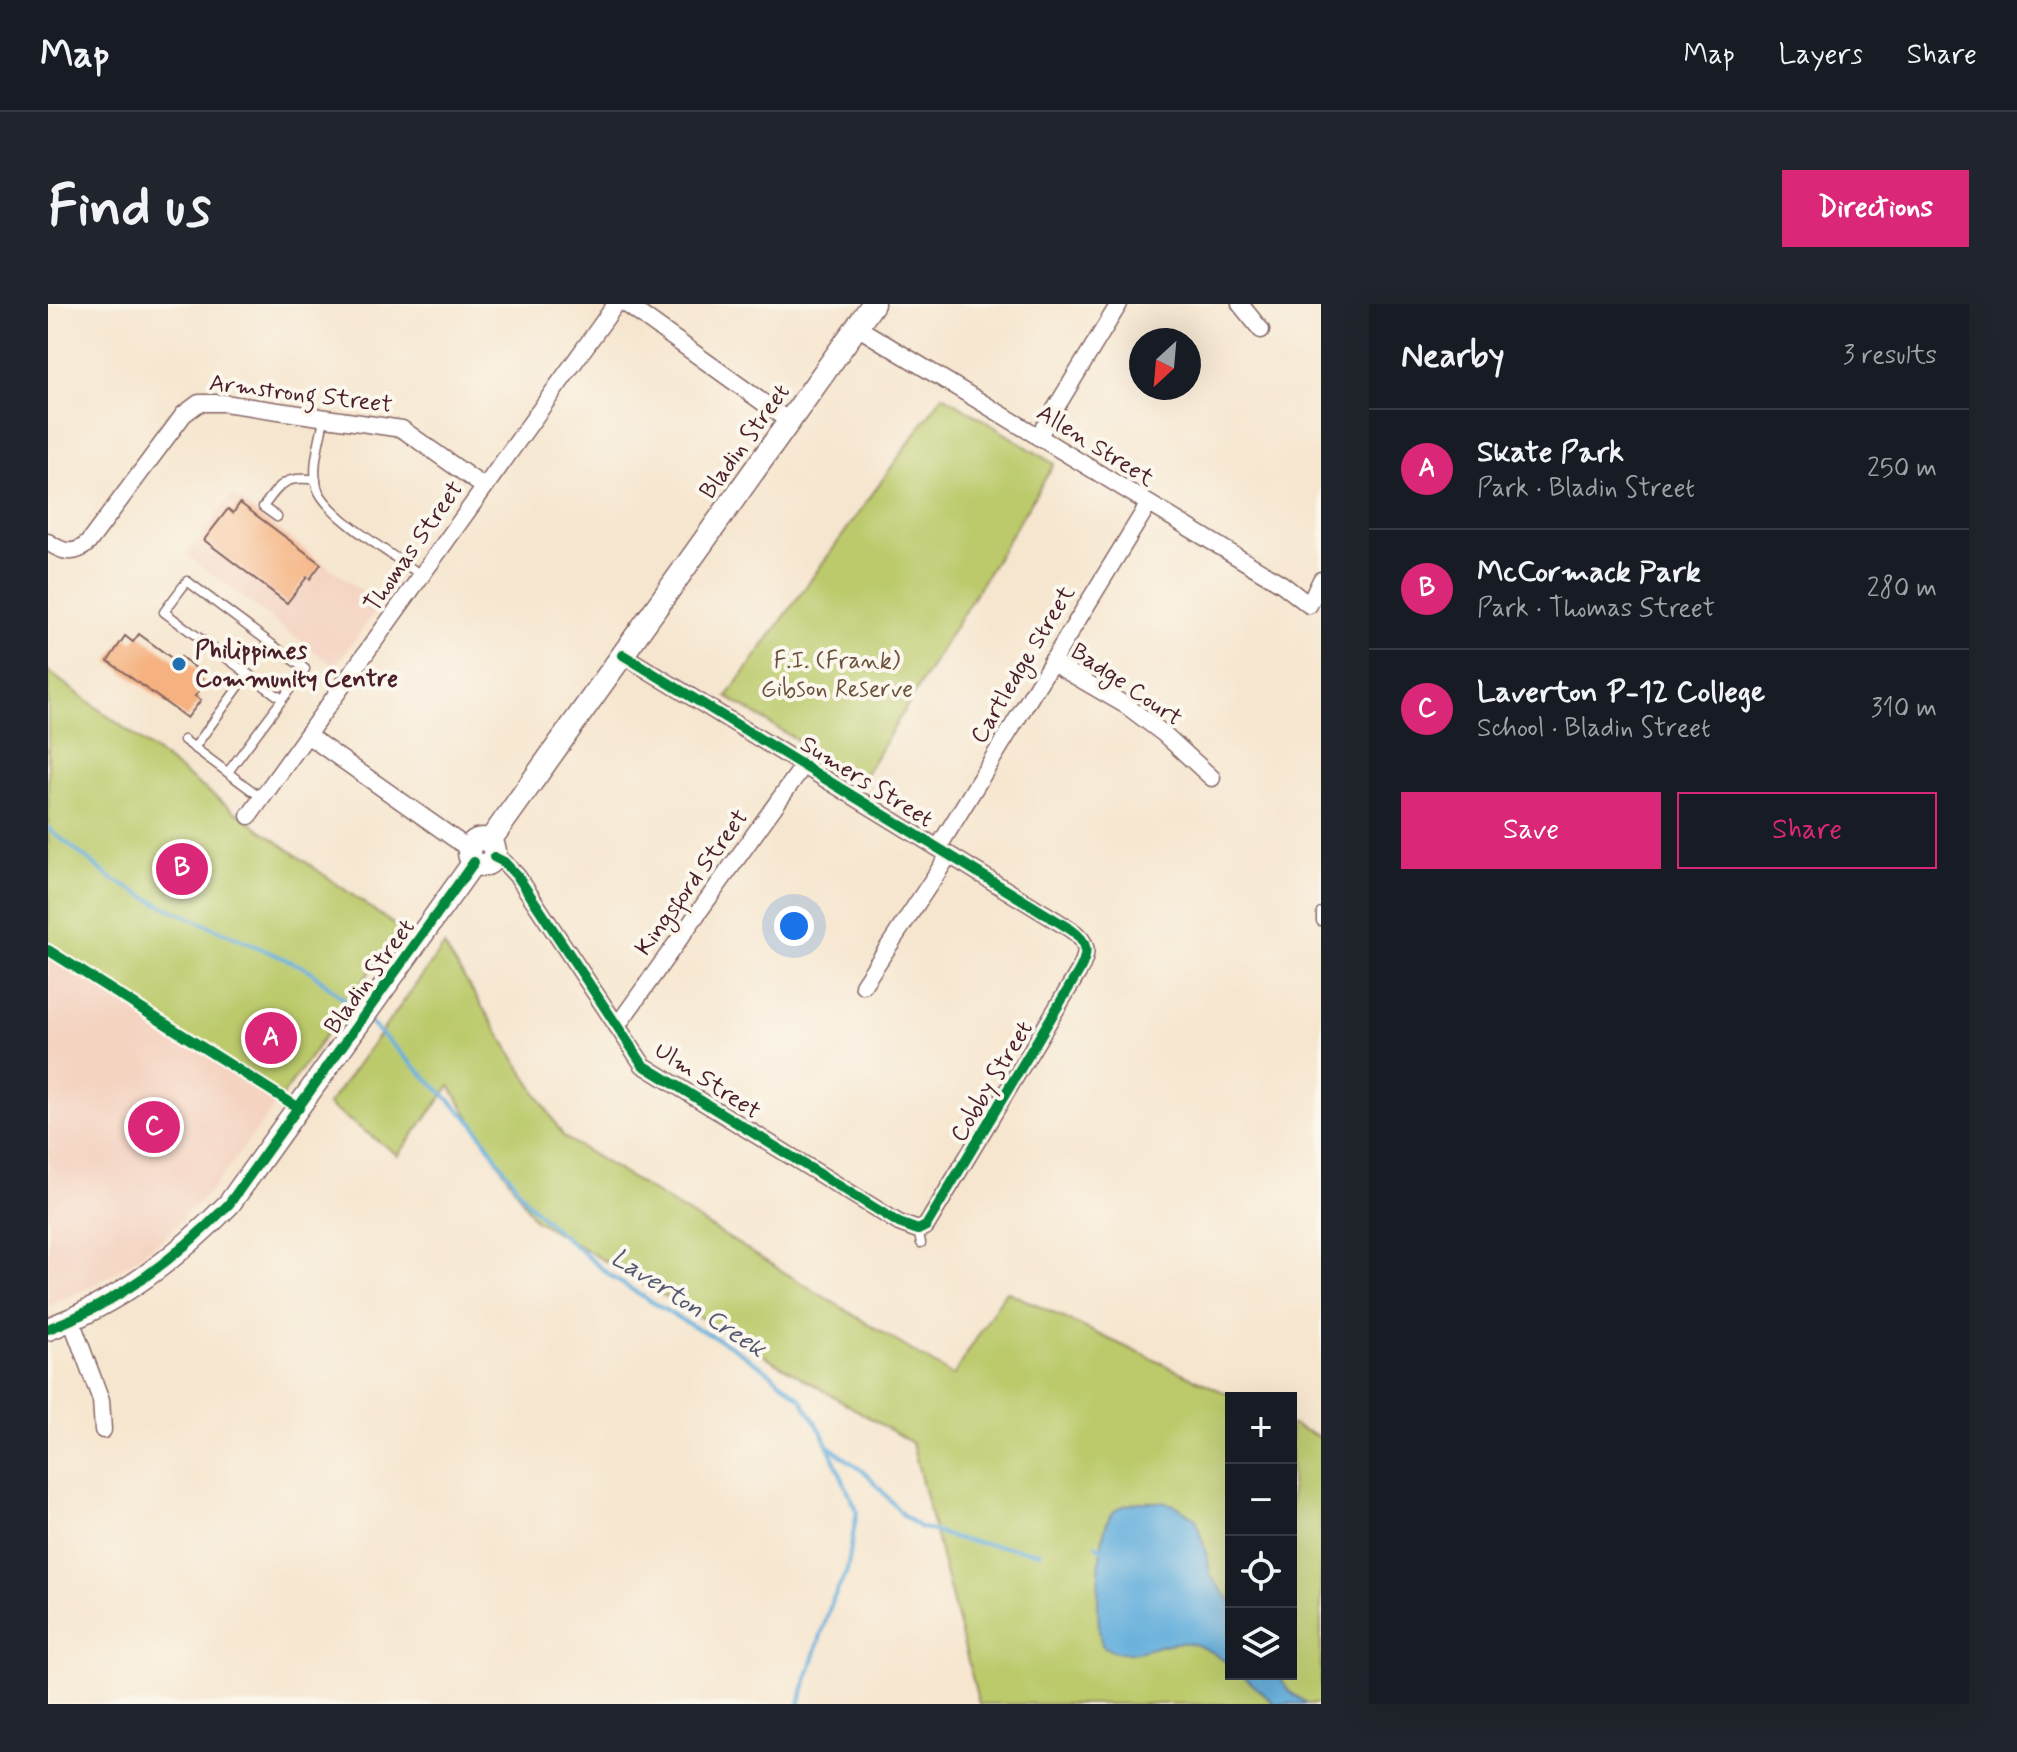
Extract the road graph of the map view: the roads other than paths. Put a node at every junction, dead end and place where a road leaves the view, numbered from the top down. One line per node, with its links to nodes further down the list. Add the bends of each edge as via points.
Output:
1 (616, 304): 12 (street, Thomas Street)
2 (626, 304): 9 (street)
3 (873, 304): 6 (street, Bladin Street)
4 (1119, 304): 10 (street)
5 (1240, 304): 7 (street)
6 (857, 327): 9 (street, Bladin Street); 10 (street, Allen Street)
7 (1261, 330)
8 (324, 418): 11 (lane); 12 (street, Armstrong Street, via 402,429); 15 (street, Armstrong Street, via 224,403 193,405 83,548 70,552)
9 (790, 422): 18 (street, Bladin Street)
10 (1038, 437): 13 (street, Allen Street)
11 (316, 480): 14 (lane, via 301,478 280,485 263,507); 16 (lane, via 324,502)
12 (484, 487): 16 (street, Thomas Street)
13 (1148, 505): 17 (street, Allen Street, via 1309,605); 19 (street, Cartledge Street)
14 (277, 517)
15 (48, 542)
16 (421, 575): 22 (street, Thomas Street)
17 (1321, 580)
18 (623, 655): 25 (street, Sumers Street); 31 (street, Bladin Street)
19 (1051, 662): 27 (street, Badge Court, via 1127,706); 30 (street, Cartledge Street)
20 (248, 674): 21 (lane); 21 (lane, via 164,612 187,581 305,669); 24 (lane)
21 (282, 699): 26 (lane)
22 (307, 735): 28 (street, Thomas Street); 31 (street, Ulm Street)
23 (184, 740): 24 (lane)
24 (194, 748): 26 (lane)
25 (804, 765): 30 (street, Sumers Street); 36 (street, Kingsford Street)
26 (228, 772): 28 (lane)
27 (1212, 778)
28 (262, 798): 29 (street, Thomas Street)
29 (249, 816)
30 (943, 852): 34 (street, Sumers Street, via 1070,929); 35 (street, Cartledge Street)
31 (482, 853): 36 (street, Ulm Street, via 504,862 518,877); 38 (street, Bladin Street, via 208,1226 139,1282)
32 (1321, 912): 33 (lane)
33 (1321, 921)
34 (1086, 945): 37 (street, Cobby Street, via 1079,971)
35 (863, 985)
36 (617, 1026): 37 (street, Ulm Street, via 643,1065)
37 (920, 1237)
38 (71, 1320): 39 (street, Bladin Street); 40 (street, via 101,1400)
39 (48, 1329)
40 (103, 1430)

